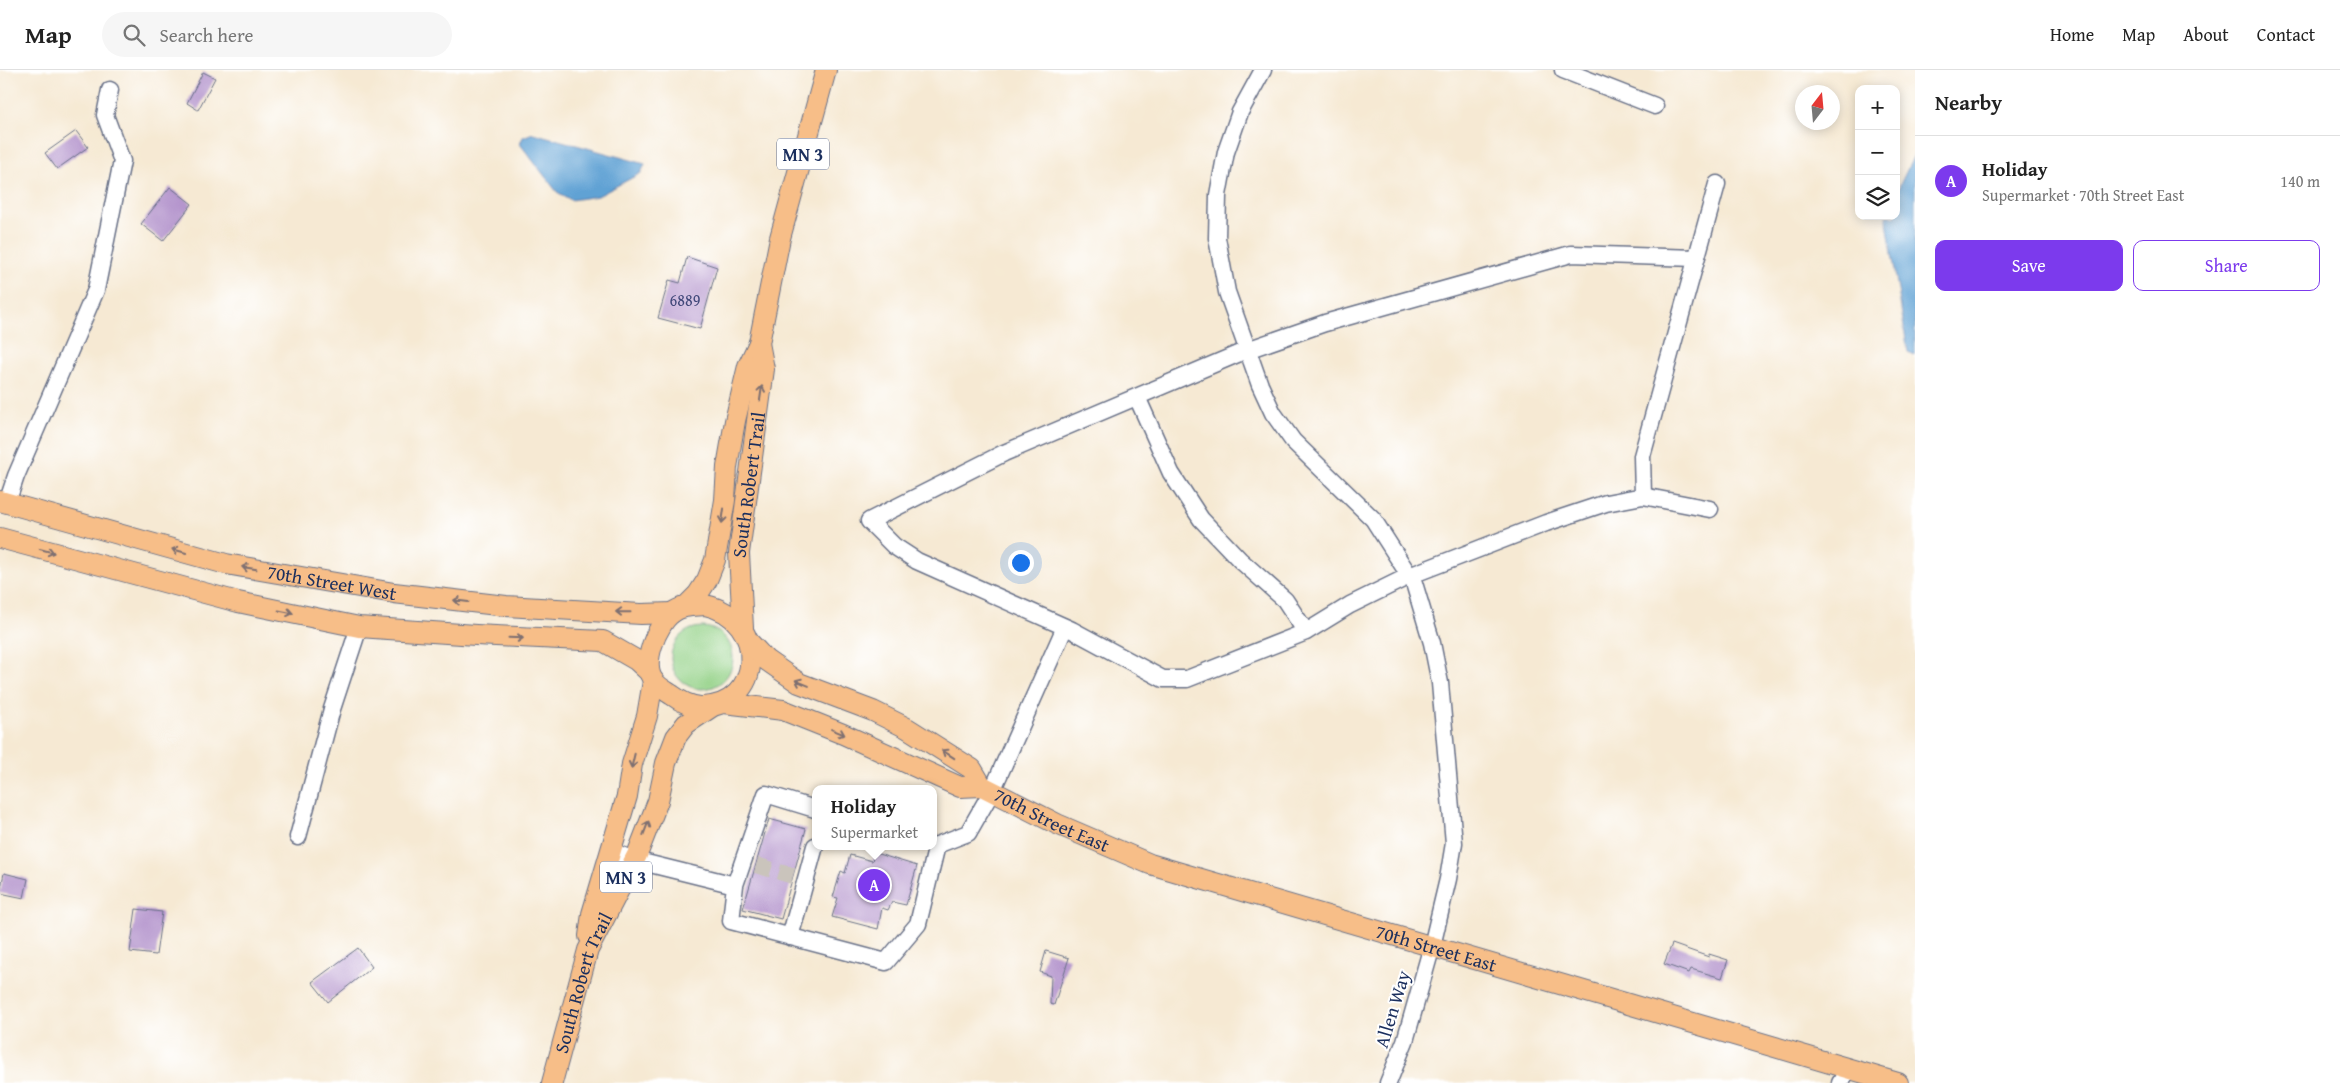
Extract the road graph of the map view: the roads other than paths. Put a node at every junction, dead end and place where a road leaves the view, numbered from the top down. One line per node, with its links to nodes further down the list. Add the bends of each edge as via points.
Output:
1 (826, 70): 8 (main road, South Robert Trail / MN 3, via 780,238)
2 (1264, 70): 9 (street, Allen Way, via 1240,112 1226,152 1218,195 1217,238 1227,292)
3 (1563, 70): 5 (street)
4 (110, 90): 12 (street, via 105,115 122,161 96,290)
5 (1655, 106)
6 (1717, 184): 7 (street)
7 (1696, 258): 9 (street, via 1571,254 1325,322); 11 (street, via 1642,456)
8 (759, 342): 16 (main road, South Robert Trail / MN 3, one-way to 16, via 748,366 735,421 715,560 698,594); 20 (main road, South Robert Trail / MN 3, one-way to 8, via 739,553 764,369)
9 (1247, 350): 10 (street); 15 (street, Allen Way, via 1273,413 1293,441 1373,519)
10 (1137, 397): 18 (street, via 1004,454 869,521 894,546 917,561); 19 (street, via 1171,473 1201,519 1285,600)
11 (1643, 496): 13 (street); 15 (street, via 1606,503 1546,523)
12 (3, 502): 16 (main road, 70th Street West, one-way to 12, via 641,614 506,606 394,593 226,564)
13 (1710, 509)
14 (0, 538): 17 (main road, 70th Street West, one-way to 17, via 238,602)
15 (1409, 576): 19 (street, via 1350,605); 33 (street, Allen Way, via 1432,642 1440,682 1454,843)
16 (679, 609): 20 (main road, via 714,607 726,612); 21 (main road, via 654,636)
17 (359, 627): 21 (main road, 70th Street West, one-way to 21, via 603,641 636,660); 25 (street, via 332,708)
18 (1065, 627): 19 (street, via 1163,679 1187,679); 23 (street)
19 (1306, 632)
20 (746, 635): 22 (main road, via 747,677 740,690); 23 (main road, 70th Street East, one-way to 20, via 972,769 907,728 873,711 799,683 766,660)
21 (651, 677): 22 (main road, via 683,703 698,707); 29 (main road, one-way to 29, via 647,716)
22 (718, 704): 23 (main road, 70th Street East, one-way to 23, via 783,710 960,786); 30 (main road, South Robert Trail / MN 3, one-way to 22, via 658,801 666,763 676,737 686,724)
23 (987, 789): 26 (street, via 968,833); 33 (main road, 70th Street East, via 1057,824 1150,864)
24 (812, 808): 31 (street, via 766,794 749,864)
25 (298, 837)
26 (937, 844)
27 (814, 850): 32 (street, via 799,878)
28 (934, 850): 32 (street, via 918,924 886,962)
29 (611, 851): 30 (street); 34 (main road, via 592,914)
30 (634, 860): 31 (street); 34 (main road, South Robert Trail / MN 3)
31 (735, 885): 32 (street, via 731,921)
32 (790, 937)
33 (1432, 946): 35 (main road, 70th Street East); 37 (street, Allen Way, via 1406,1041)
34 (588, 950): 36 (main road, South Robert Trail / MN 3)
35 (1844, 1076): 38 (main road, 70th Street East)
36 (552, 1083)
37 (1388, 1083)
38 (1898, 1083)

